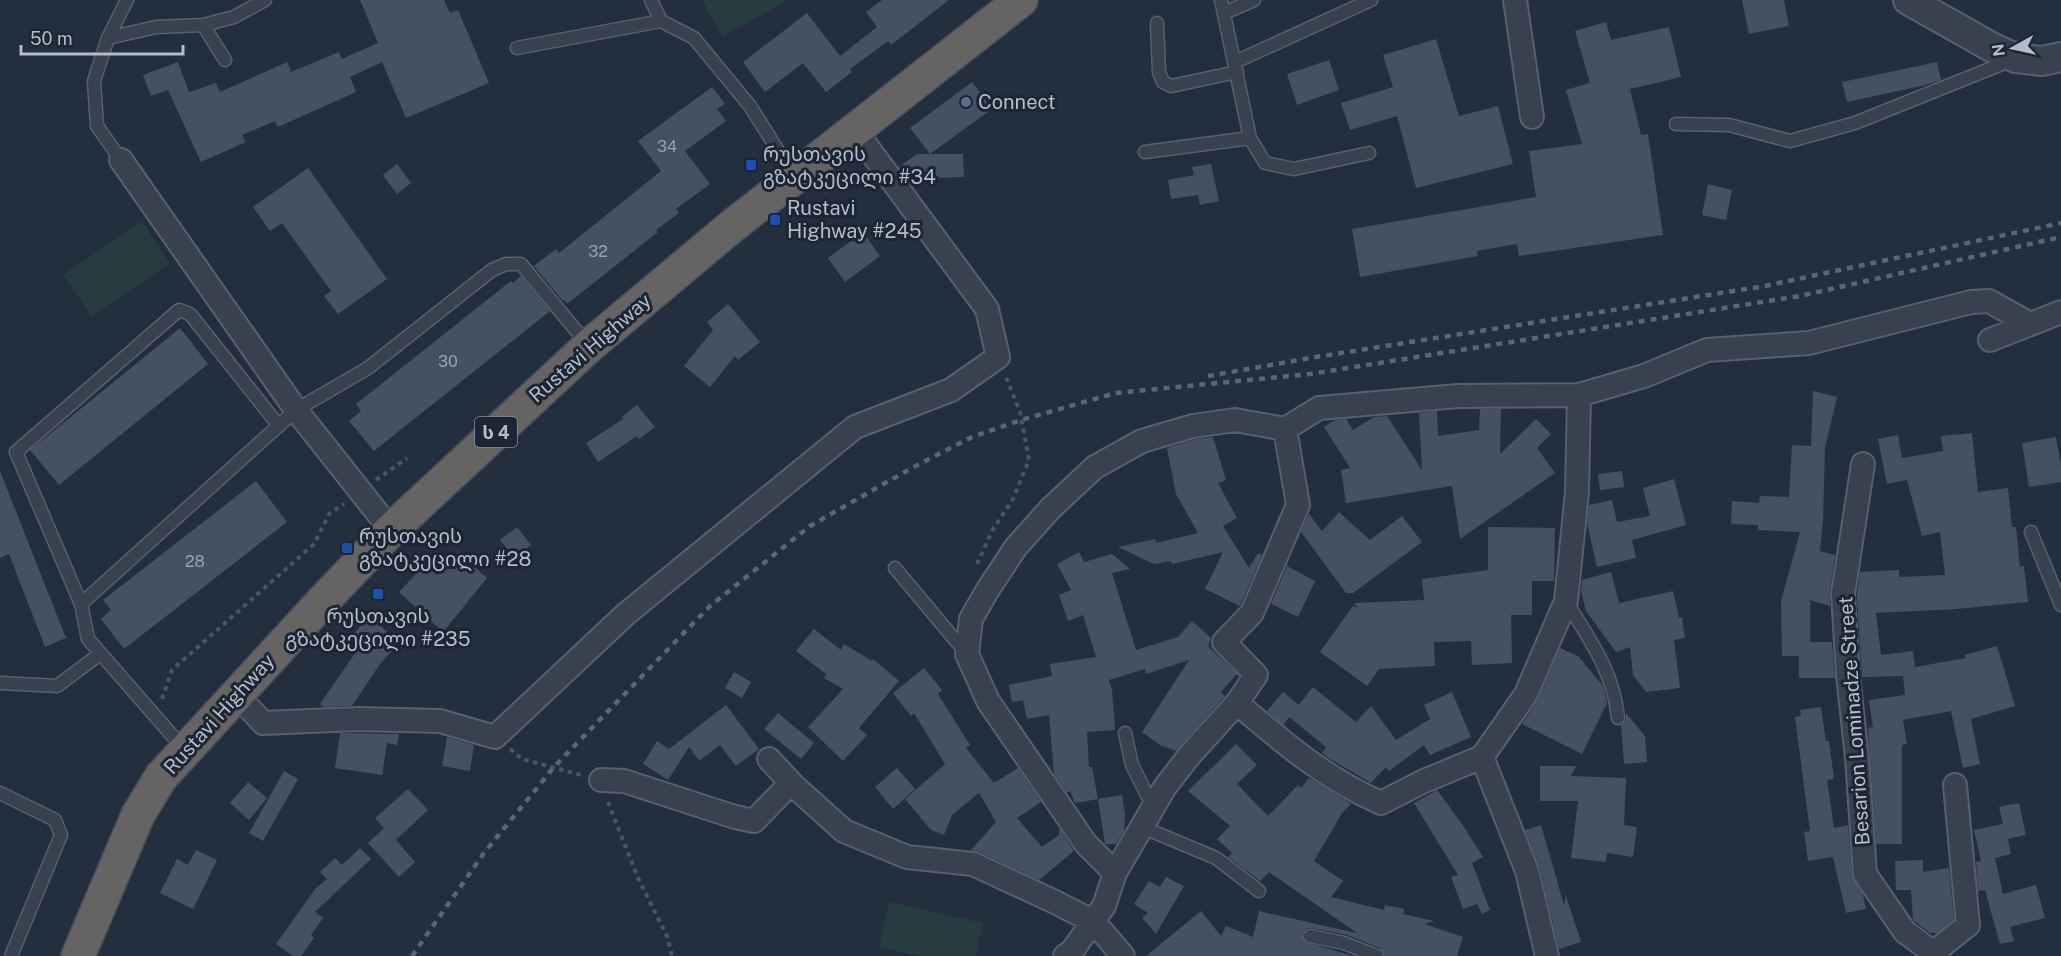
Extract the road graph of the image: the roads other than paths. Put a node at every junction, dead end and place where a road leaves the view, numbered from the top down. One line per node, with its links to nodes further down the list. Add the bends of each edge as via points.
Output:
1 (127, 0): 14 (lane)
2 (265, 0): 13 (lane, via 234,17)
3 (651, 0): 11 (lane)
4 (1221, 0): 10 (lane)
5 (1254, 0): 10 (lane)
6 (1371, 0): 19 (lane)
7 (1515, 0): 20 (street)
8 (1908, 0): 17 (street)
9 (1015, 2): 22 (highway, Rustavi Highway / ს 4)
10 (1224, 13): 19 (lane)
11 (661, 21): 15 (lane); 27 (lane, via 694,38 750,106)
12 (1157, 23): 19 (lane, via 1163,82 1171,86)
13 (203, 25): 14 (lane, via 156,27); 18 (lane)
14 (108, 38): 26 (lane, via 94,81 97,126)
15 (517, 48)
16 (2061, 57): 17 (street, via 2042,61)
17 (2016, 58): 21 (lane, via 1855,123 1790,141 1729,125)
18 (225, 60)
19 (1236, 67): 23 (lane)
20 (1532, 117)
21 (1676, 124)
22 (854, 129): 27 (highway, Rustavi Highway / ს 4); 46 (street, via 987,309 998,357 951,390 855,427 626,614 495,737 440,721 263,723)
23 (1250, 138): 24 (lane); 25 (lane, via 1265,163 1294,169)
24 (1145, 152)
25 (1369, 153)
26 (121, 160): 33 (street)
27 (794, 177): 31 (highway, Rustavi Highway / ს 4)
28 (2061, 312): 29 (street)
29 (2030, 324): 30 (street); 32 (street, via 1989,301 1971,302 1809,343 1707,350 1644,376)
30 (1990, 340)
31 (589, 346): 33 (lane, via 521,264 506,264 492,270 368,368); 37 (highway, Rustavi Highway / ს 4)
32 (1580, 395): 35 (street, via 1458,396 1319,408); 40 (street, via 1577,492)
33 (296, 410): 34 (lane); 37 (street)
34 (279, 426): 41 (lane); 41 (lane, via 190,314 179,310 16,452)
35 (1285, 429): 44 (street, via 1235,420 1193,426 1142,441 1095,467 1016,547 971,619); 47 (street, via 1298,505 1252,612 1224,642 1256,675)
36 (1863, 464): 63 (street, Besarion Lominadze Street, via 1843,594 1864,874 1905,932)
37 (391, 530): 46 (highway, Rustavi Highway / ს 4)
38 (2031, 532): 42 (lane)
39 (896, 568): 44 (lane)
40 (1566, 601): 48 (lane, via 1605,667 1616,698); 51 (street, via 1526,694)
41 (81, 604): 43 (lane, via 88,639)
42 (2061, 605)
43 (100, 654): 45 (lane, via 57,686); 50 (lane)
44 (967, 654): 58 (street, via 988,701 1086,844)
45 (0, 683)
46 (236, 694): 50 (highway, Rustavi Highway / ს 4)
47 (1237, 703): 51 (street, via 1282,742 1354,792 1381,803); 57 (street, via 1177,771)
48 (1618, 718)
49 (1125, 733): 57 (lane)
50 (184, 750): 65 (highway, Rustavi Highway / ს 4, via 138,814)
51 (1482, 757): 68 (street, via 1527,871)
52 (769, 759): 54 (street)
53 (601, 780): 54 (street, via 624,781 754,821)
54 (791, 783): 60 (street, via 844,831 907,857 973,864)
55 (1955, 785): 63 (street, via 1968,926)
56 (0, 793): 64 (lane, via 55,820 61,835)
57 (1148, 817): 58 (street); 59 (lane, via 1216,858)
58 (1115, 873): 60 (street)
59 (1259, 891)
60 (1094, 922): 62 (street); 66 (street)
61 (1310, 936): 67 (lane, via 1344,943)
62 (1070, 954)
63 (1936, 954)
64 (11, 956)
65 (78, 956)
66 (1123, 956)
67 (1377, 956)
68 (1547, 956)

